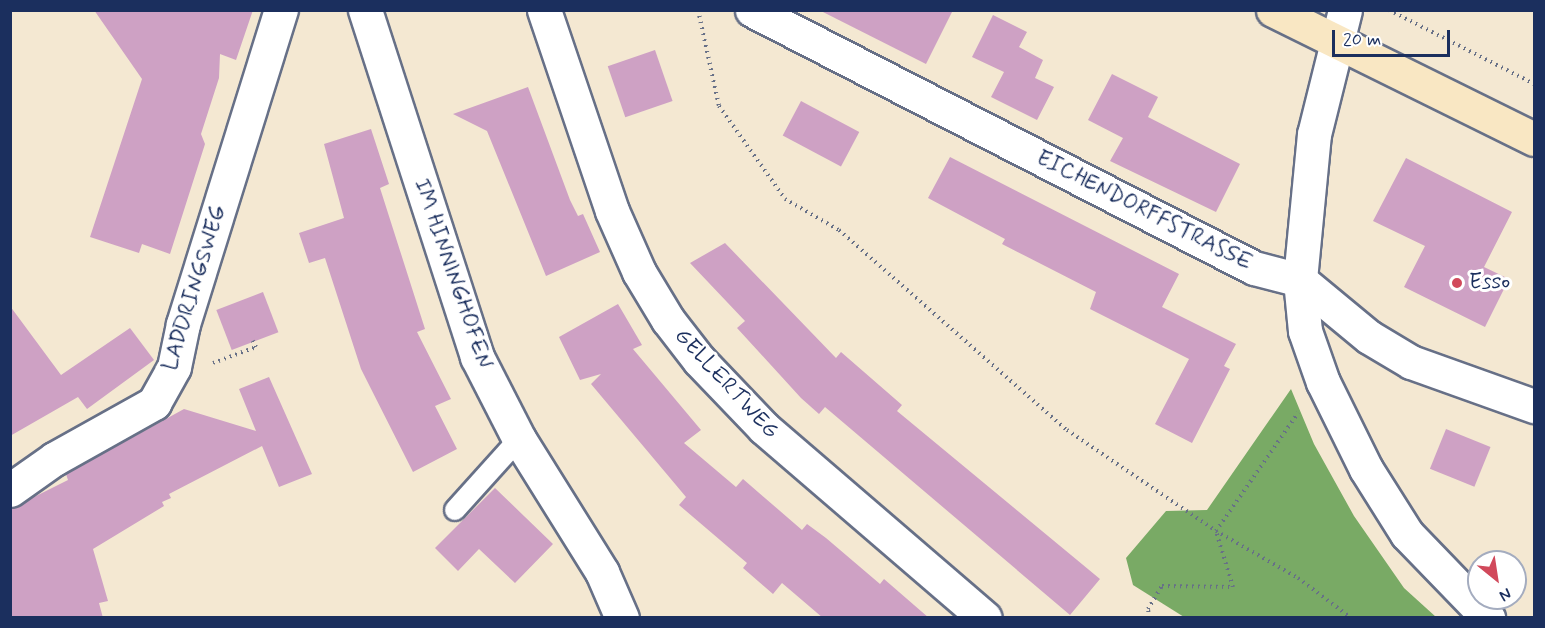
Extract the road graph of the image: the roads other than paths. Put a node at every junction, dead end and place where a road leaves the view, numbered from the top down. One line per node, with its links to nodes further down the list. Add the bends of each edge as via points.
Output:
1 (281, 10): 12 (street, LADDRINGSWEG, via 183,324 174,367 154,403 54,459)
2 (365, 10): 11 (street, IM HINNINGHOFEN, via 477,357)
3 (544, 10): 15 (street, GELLERTWEG, via 612,212 639,272 668,320 699,360 764,428)
4 (752, 10): 9 (street, EICHENDORFFSTRASSE, via 1254,268)
5 (1274, 10): 7 (main road)
6 (1345, 10): 7 (street)
7 (1337, 44): 8 (main road); 9 (street, via 1314,134)
8 (1534, 139)
9 (1300, 280): 10 (street, EICHENDORFFSTRASSE, via 1369,337 1411,362); 16 (street, via 1308,341 1366,470 1407,534)
10 (1534, 406)
11 (519, 439): 13 (lane); 14 (street, IM HINNINGHOFEN, via 602,572)
12 (10, 490)
13 (455, 510)
14 (622, 618)
15 (985, 618)
16 (1488, 618)

